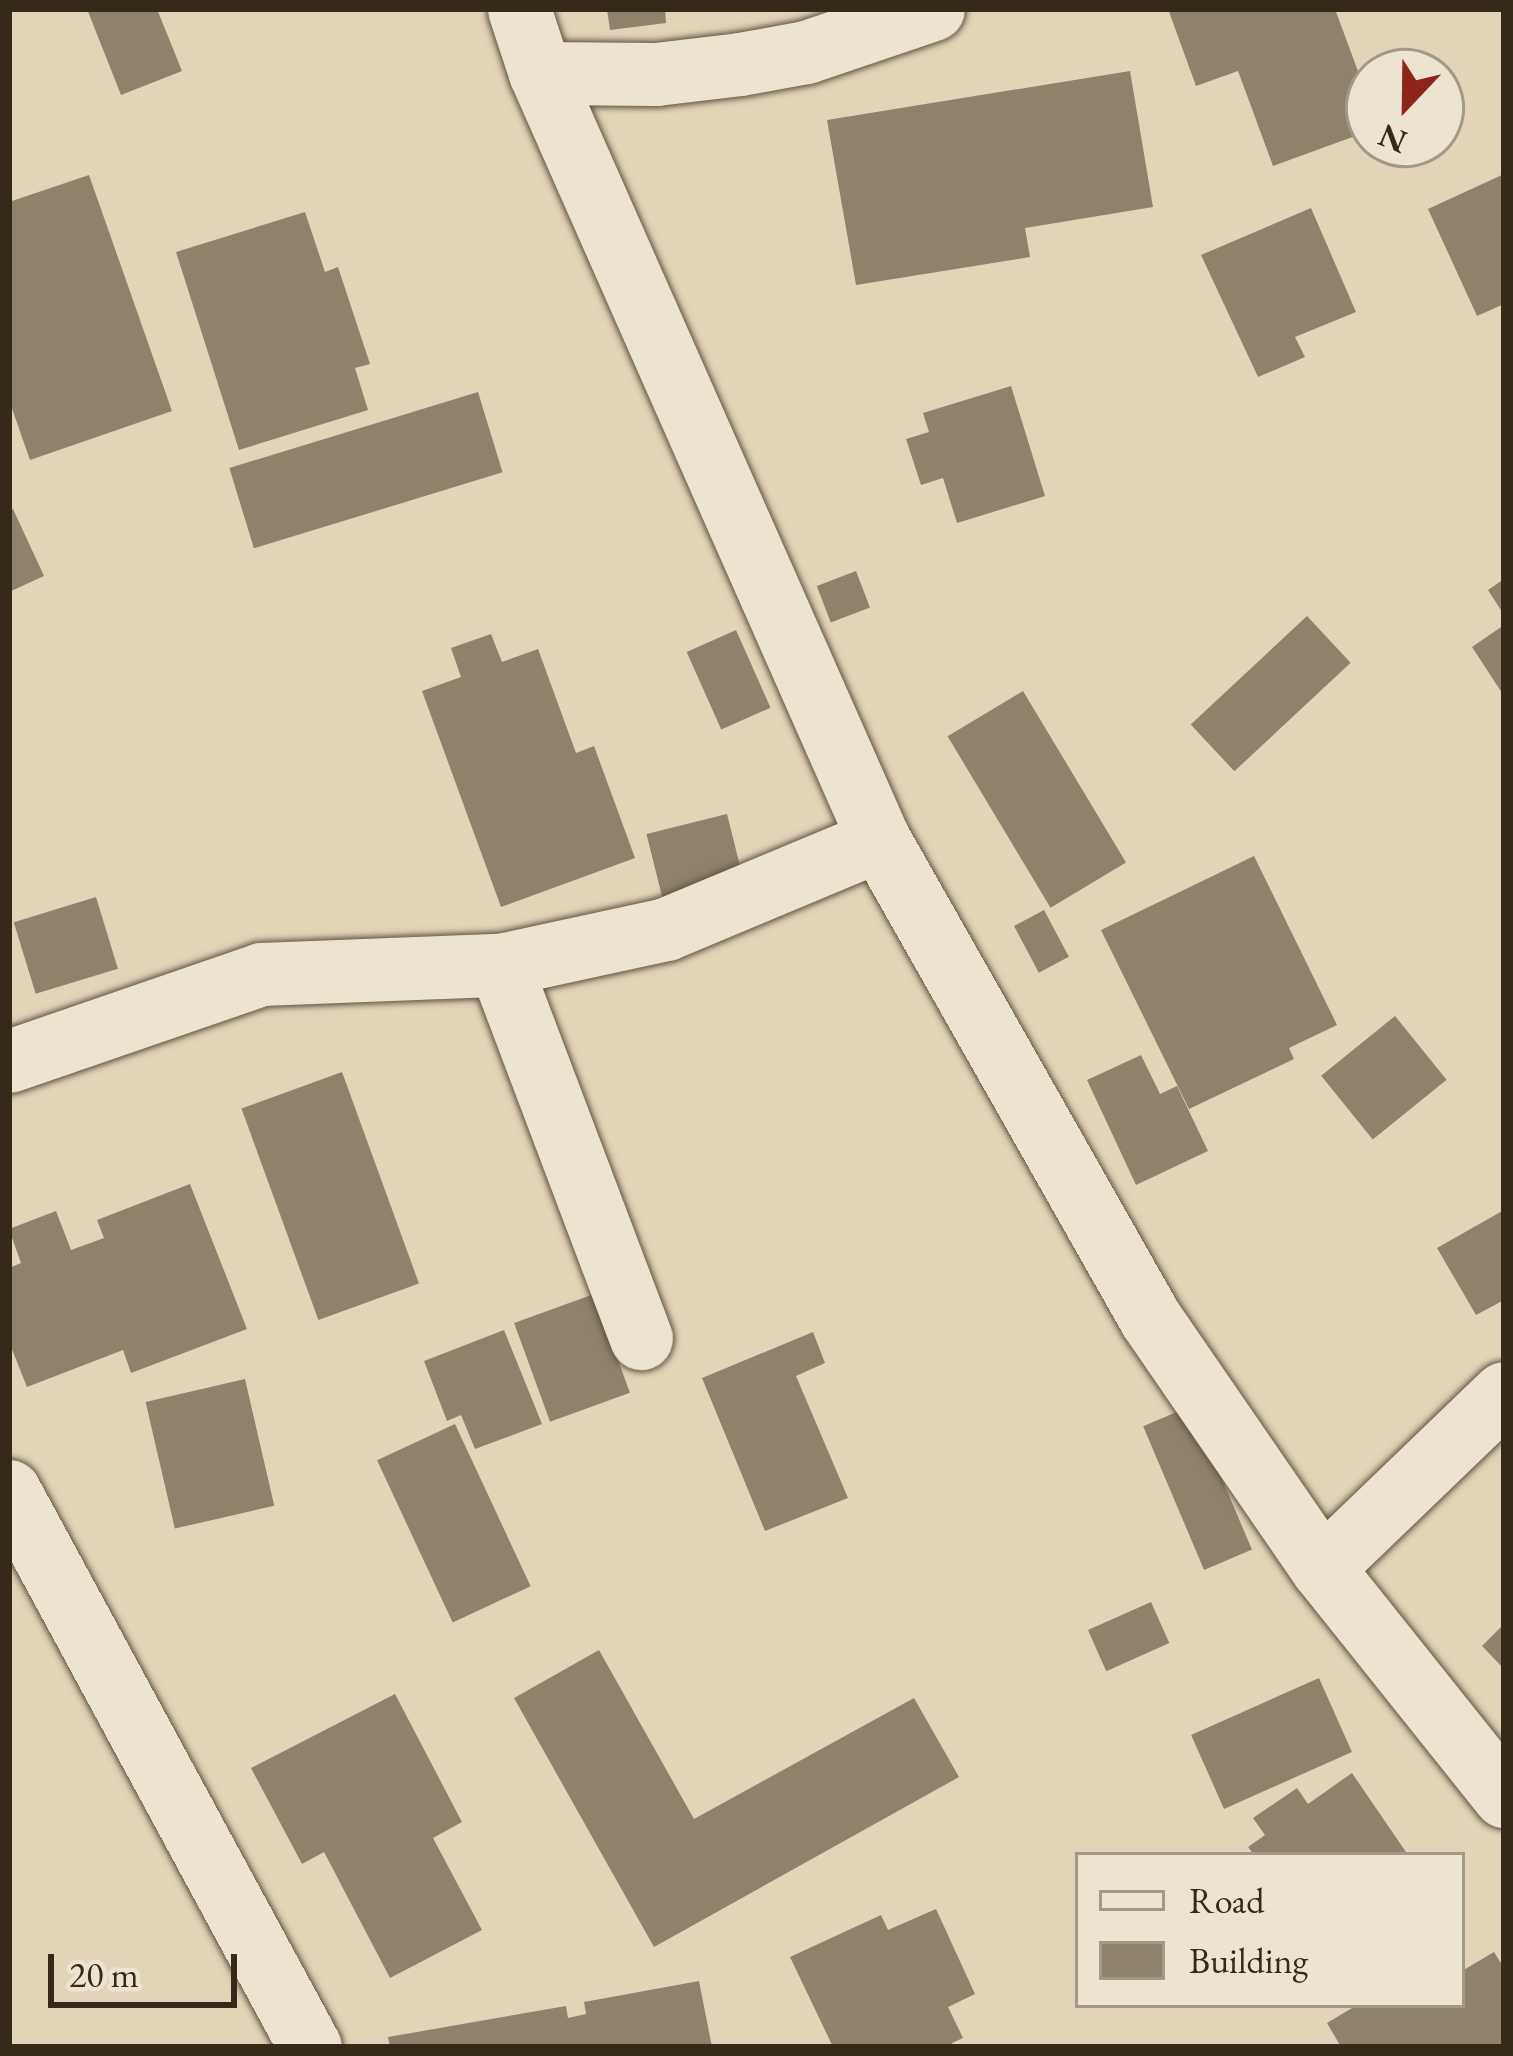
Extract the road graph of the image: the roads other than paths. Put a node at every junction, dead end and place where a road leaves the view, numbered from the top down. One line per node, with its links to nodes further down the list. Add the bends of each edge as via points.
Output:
1 (518, 9): 3 (street)
2 (933, 9): 3 (street, via 806,52 740,64 656,74)
3 (539, 73): 4 (street)
4 (879, 840): 5 (street, via 666,929); 10 (street, via 1150,1318)
5 (500, 965): 6 (street, via 261,974); 7 (street)
6 (9, 1061)
7 (641, 1338)
8 (1504, 1393): 10 (street)
9 (9, 1491): 12 (street)
10 (1322, 1568): 11 (street)
11 (1504, 1796)
12 (310, 2047)

